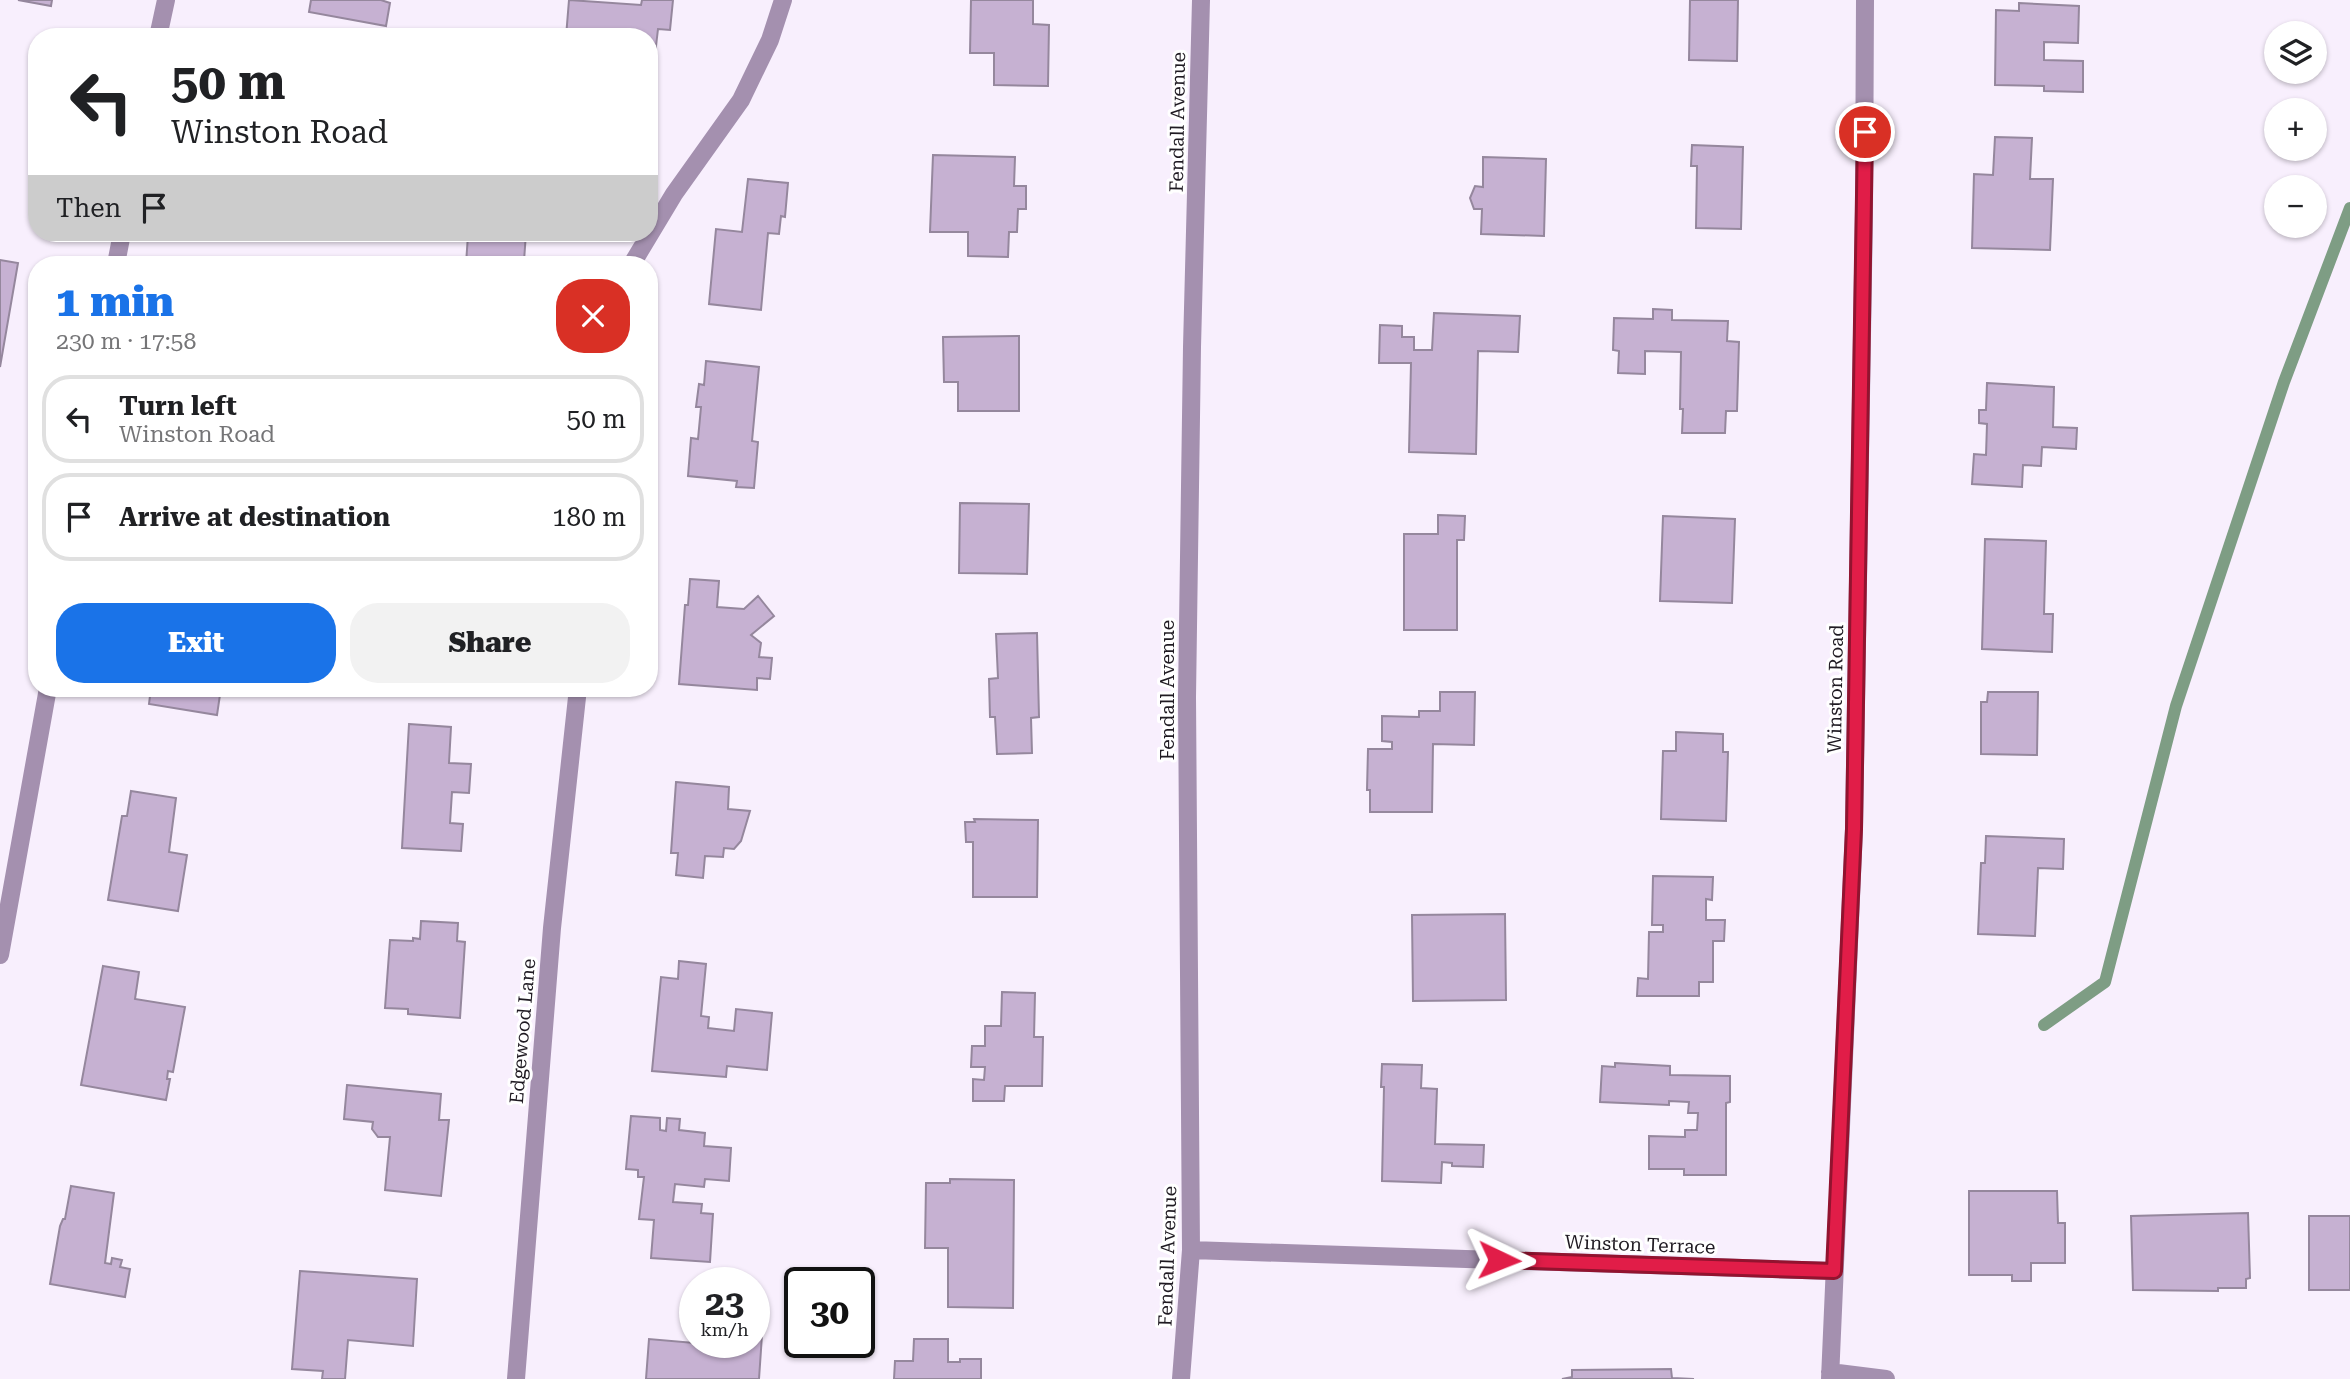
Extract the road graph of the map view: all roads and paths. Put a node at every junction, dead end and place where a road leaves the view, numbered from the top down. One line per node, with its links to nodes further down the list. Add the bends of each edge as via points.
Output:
1 (166, 0): 5 (street)
2 (783, 0): 6 (street, via 770,40 741,100)
3 (1201, 0): 10 (street, Fendall Avenue, via 1187,696)
4 (1865, 0): 11 (street, Winston Road, via 1854,816)
5 (160, 28)
6 (658, 221)
7 (46, 697): 9 (street)
8 (577, 697): 13 (street, Edgewood Lane, via 552,928)
9 (0, 955)
10 (1191, 1250): 11 (street, Winston Terrace); 14 (street, Fendall Avenue)
11 (1834, 1271): 12 (street, Winston Road)
12 (1830, 1375): 15 (street)
13 (516, 1379)
14 (1181, 1379)
15 (1886, 1379)

